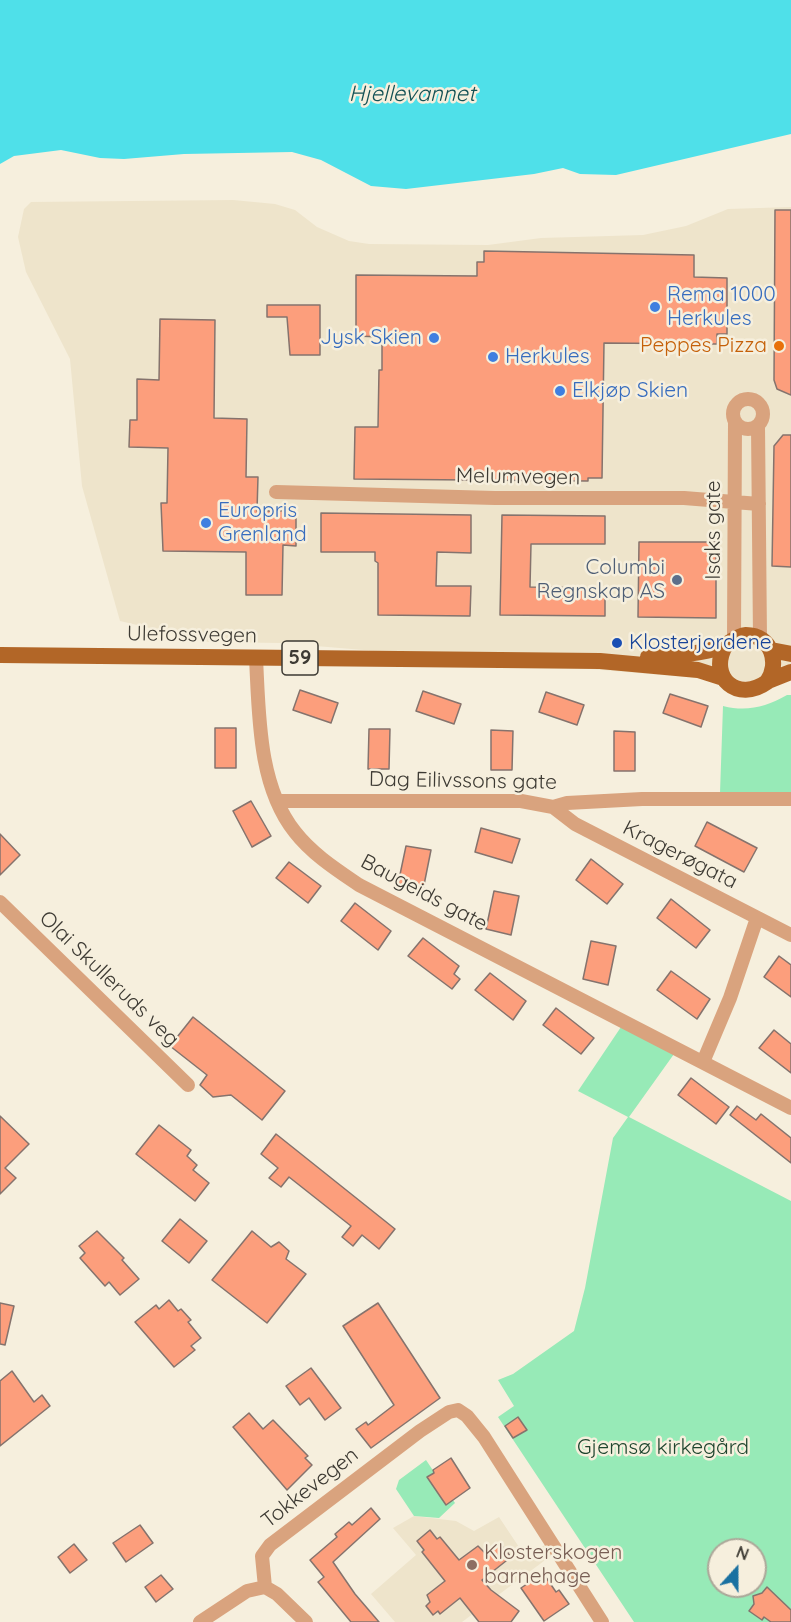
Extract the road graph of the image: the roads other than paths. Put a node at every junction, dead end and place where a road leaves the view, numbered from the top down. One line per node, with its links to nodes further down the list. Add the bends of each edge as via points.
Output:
1 (735, 422): 2 (street, via 745,429); 2 (street, Isaks gate, via 736,405 752,400 763,412); 4 (street, Isaks gate)
2 (758, 426): 5 (street, Isaks gate)
3 (276, 492): 4 (street, Melumvegen)
4 (735, 501): 5 (street, Melumvegen); 6 (street, Isaks gate)
5 (759, 504): 7 (street, Isaks gate)
6 (729, 642): 7 (main road, 59, via 746,635); 11 (main road, Ulefossvegen / 59, via 698,653); 13 (main road, via 719,663)
7 (765, 644): 8 (main road, 59); 14 (main road, via 774,663)
8 (791, 654)
9 (0, 655): 10 (main road, Ulefossvegen / 59)
10 (256, 658): 11 (main road, Ulefossvegen / 59); 16 (street, Baugeids gate, via 264,762)
11 (600, 661): 13 (main road, Ulefossvegen / 59, via 698,670)
12 (791, 672): 14 (main road, 59)
13 (723, 678): 14 (main road, 59, via 733,687 749,691)
14 (768, 681)
15 (791, 799): 17 (street, Dag Eilivssons gate, via 642,799)
16 (278, 801): 17 (street, Dag Eilivssons gate, via 521,801); 21 (street, Baugeids gate, via 293,831 359,885)
17 (553, 807): 19 (street, Kragerøgata, via 585,829)
18 (0, 902): 22 (street, Olai Skulleruds veg)
19 (757, 918): 20 (street, Kragerøgata); 21 (street)
20 (791, 935)
21 (703, 1062): 23 (street, Baugeids gate)
22 (188, 1085)
23 (791, 1108)
24 (265, 1587): 25 (street, via 247,1591); 26 (street, via 278,1594); 27 (street, Tokkevegen, via 262,1556 270,1545 420,1431 458,1410 484,1437)
25 (200, 1622)
26 (306, 1622)
27 (602, 1622)

